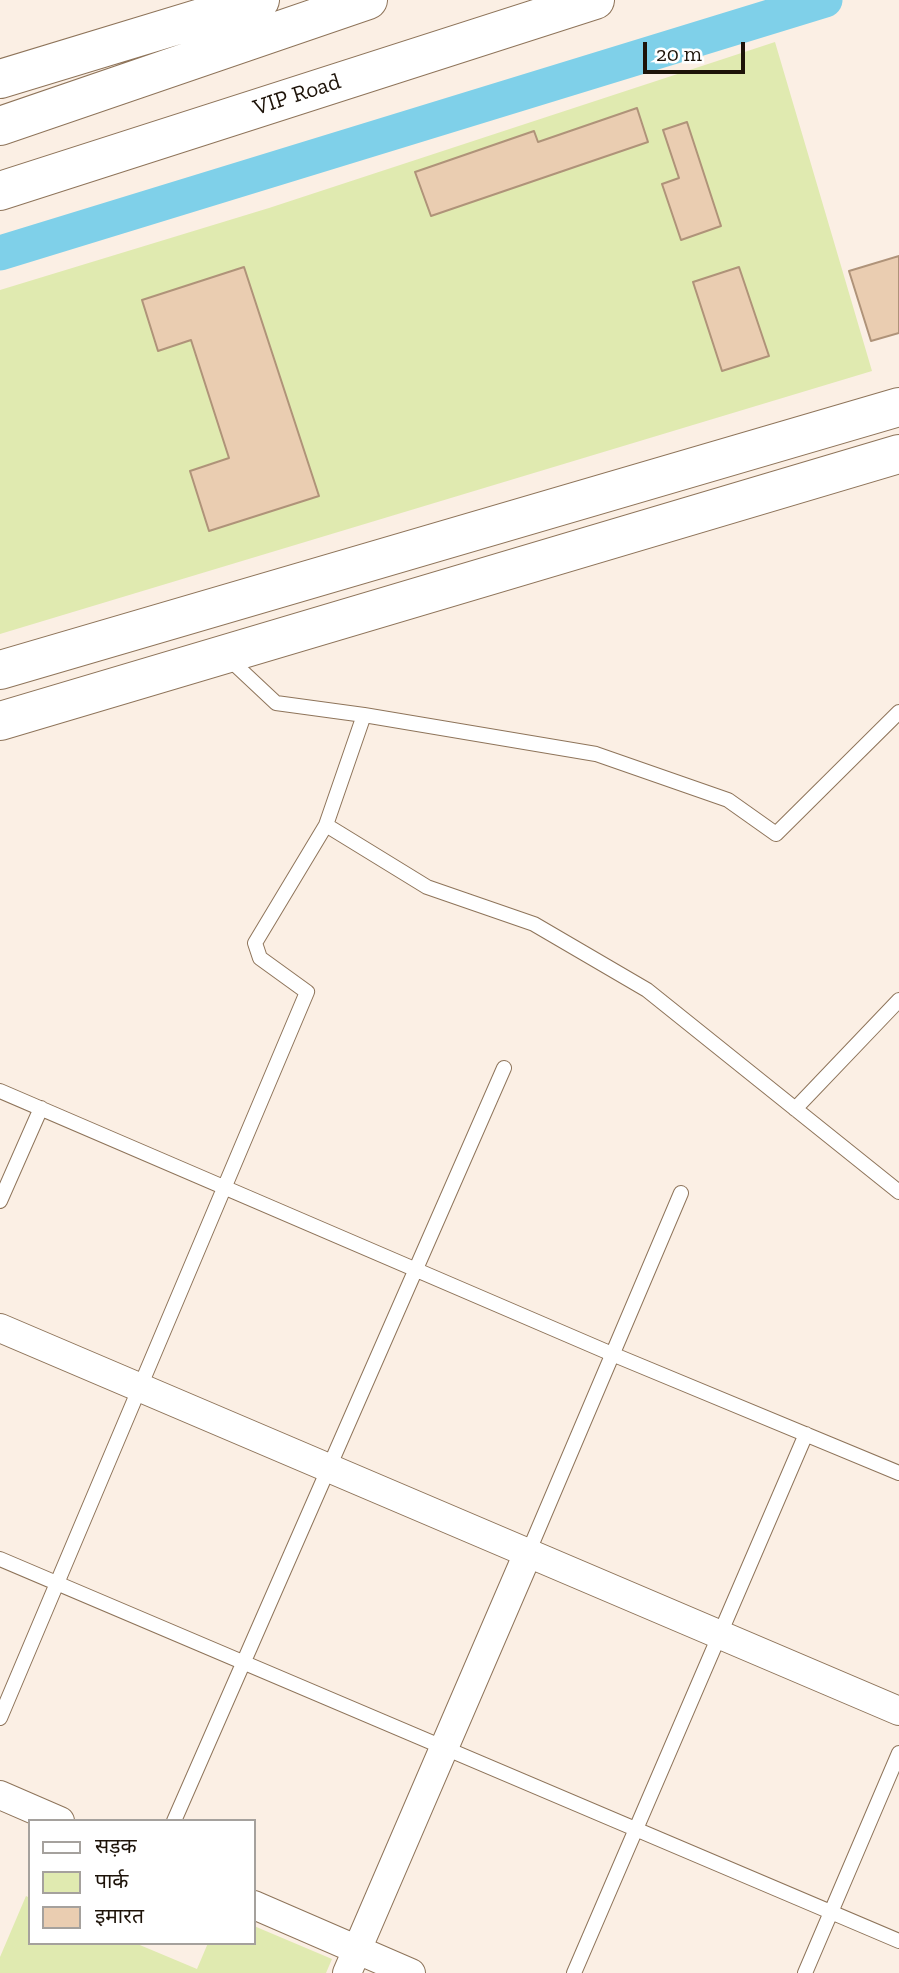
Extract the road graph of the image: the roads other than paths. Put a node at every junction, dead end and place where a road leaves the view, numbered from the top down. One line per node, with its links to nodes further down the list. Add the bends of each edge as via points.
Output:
1 (260, 0): 4 (street)
2 (368, 0): 5 (street)
3 (595, 0): 6 (street, VIP Road)
4 (0, 79)
5 (0, 126)
6 (0, 191)
7 (899, 407): 10 (street)
8 (899, 454): 9 (street)
9 (225, 654): 12 (lane, via 276,703); 13 (street)
10 (0, 670)
11 (899, 712): 12 (lane, via 776,834 729,800 596,754)
12 (364, 715): 14 (lane)
13 (0, 721)
14 (326, 825): 19 (lane, via 428,887 534,924 646,990); 20 (lane, via 255,943 260,958 307,992)
15 (899, 1000): 19 (lane)
16 (504, 1068): 24 (lane)
17 (0, 1091): 18 (lane)
18 (41, 1108): 20 (lane); 23 (lane)
19 (795, 1109): 21 (lane)
20 (225, 1188): 24 (lane); 27 (lane)
21 (899, 1192)
22 (681, 1193): 26 (lane)
23 (0, 1201)
24 (416, 1269): 26 (lane); 29 (lane)
25 (0, 1328): 27 (street)
26 (612, 1354): 28 (lane); 31 (lane)
27 (140, 1388): 29 (street); 33 (lane)
28 (806, 1434): 30 (lane); 34 (lane)
29 (329, 1468): 31 (street); 35 (lane)
30 (899, 1473)
31 (528, 1553): 34 (street); 38 (street)
32 (0, 1559): 33 (lane)
33 (57, 1583): 35 (lane); 37 (lane)
34 (720, 1634): 36 (street); 43 (lane)
35 (243, 1662): 38 (lane); 42 (lane)
36 (899, 1711)
37 (0, 1717)
38 (444, 1748): 43 (lane); 47 (street)
39 (899, 1753): 45 (lane)
40 (0, 1795): 41 (street)
41 (55, 1819)
42 (175, 1819)
43 (636, 1829): 45 (lane); 49 (lane)
44 (256, 1906): 47 (street)
45 (831, 1912): 46 (lane); 50 (lane)
46 (899, 1941)
47 (352, 1961): 48 (street)
48 (411, 1973)
49 (574, 1973)
50 (805, 1973)

